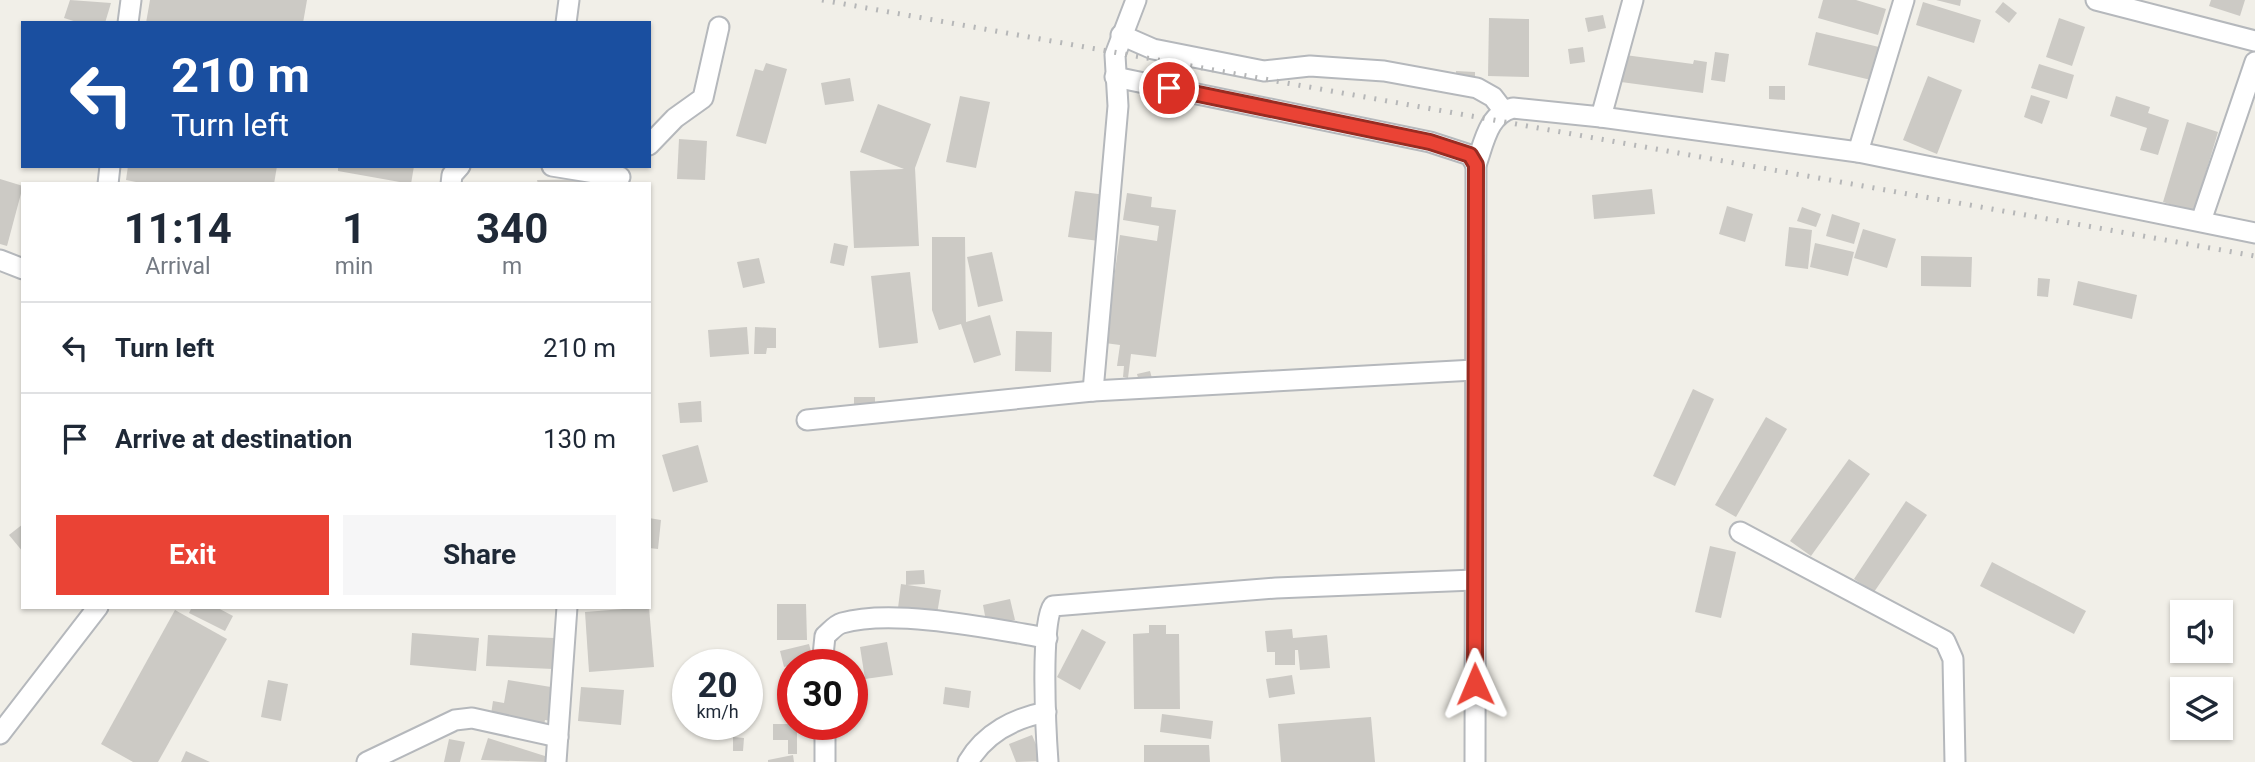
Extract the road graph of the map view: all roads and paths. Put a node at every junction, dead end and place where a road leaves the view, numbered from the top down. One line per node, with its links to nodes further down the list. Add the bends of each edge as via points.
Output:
1 (131, 0): 7 (street)
2 (569, 0): 8 (street)
3 (1136, 0): 10 (street)
4 (1633, 0): 15 (street)
5 (1904, 0): 17 (street)
6 (2096, 0): 11 (street)
7 (128, 21)
8 (566, 21)
9 (719, 27): 16 (street, via 703,98 674,118)
10 (1121, 35): 13 (street); 14 (street, via 1153,49 1264,71 1310,66 1384,71 1477,88)
11 (2255, 41)
12 (2255, 62): 21 (street)
13 (1115, 77): 18 (street, via 1430,142 1470,155); 26 (street, via 1118,106)
14 (1503, 110): 15 (street); 18 (street, via 1490,127)
15 (1601, 117): 17 (street)
16 (651, 143)
17 (1858, 152): 21 (street)
18 (1476, 165): 25 (street)
19 (566, 168): 20 (street)
20 (623, 176)
21 (2201, 221): 22 (street)
22 (2255, 233)
23 (0, 260): 24 (street)
24 (21, 268)
25 (1474, 370): 26 (street); 29 (street)
26 (1093, 391): 27 (street)
27 (807, 420)
28 (1740, 532): 44 (street, via 1945,641 1953,659)
29 (1474, 580): 32 (street, via 1065,603 1048,612); 43 (street)
30 (96, 609): 35 (street)
31 (567, 609): 36 (street)
32 (1047, 638): 33 (street, via 929,621 865,619 839,624 825,636); 34 (street)
33 (824, 649)
34 (1046, 712): 41 (street, via 1021,717 995,733 975,749); 42 (street)
35 (0, 734)
36 (558, 737): 38 (street, via 472,718 456,720); 39 (street)
37 (825, 740): 40 (street)
38 (367, 762)
39 (556, 762)
40 (825, 762)
41 (968, 762)
42 (1048, 762)
43 (1475, 762)
44 (1955, 762)

